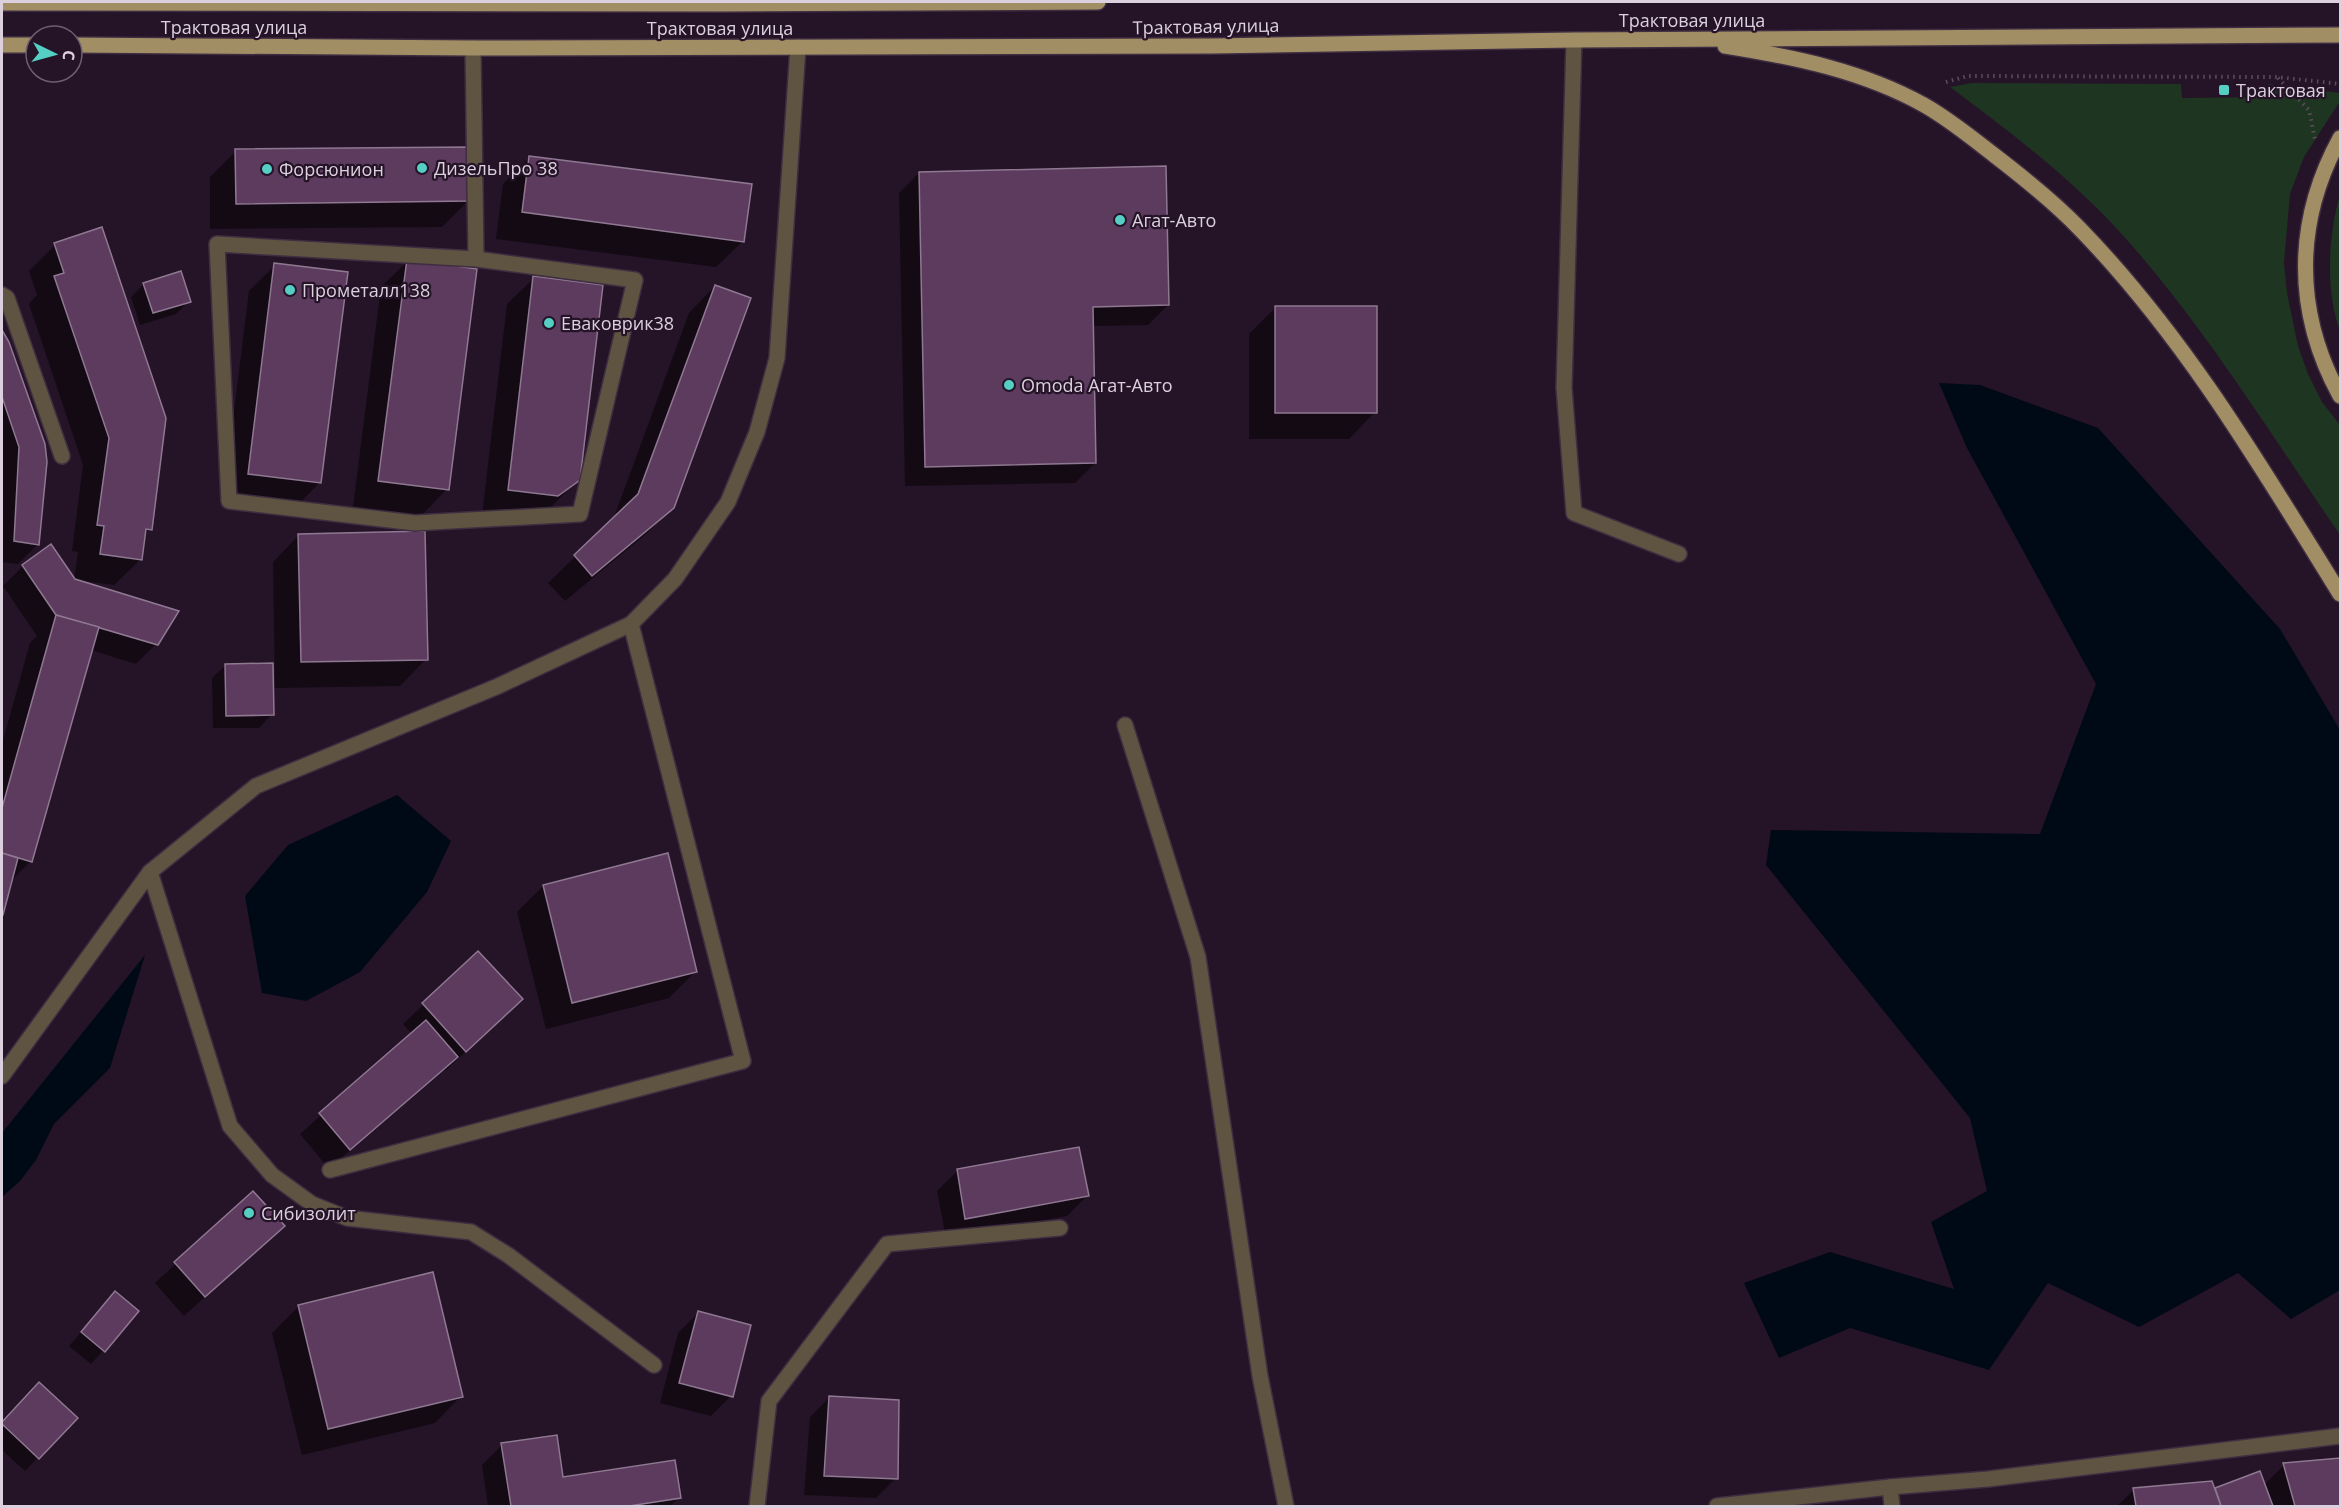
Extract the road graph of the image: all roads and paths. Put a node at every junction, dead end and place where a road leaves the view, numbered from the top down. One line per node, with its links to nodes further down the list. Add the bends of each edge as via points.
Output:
1 (186, 2): 4 (main road, Трактовая улица); 5 (main road, Трактовая улица)
2 (969, 2): 3 (main road, Трактовая улица); 5 (main road, Трактовая улица)
3 (1098, 2)
4 (2, 3)
5 (723, 3)
6 (2340, 35): 7 (main road, Трактовая улица)
7 (1678, 39): 8 (main road, Трактовая улица); 24 (main road, via 1809,61 1885,87 1955,125 2043,195 2104,254 2187,358)
8 (1574, 40): 12 (main road, Трактовая улица); 23 (lane, via 1564,388 1574,513)
9 (2, 45): 10 (main road)
10 (24, 45)
11 (84, 45): 13 (main road, Трактовая улица)
12 (798, 47): 13 (main road, Трактовая улица); 25 (lane, via 777,358 757,432 729,502 675,579)
13 (473, 48): 19 (lane)
14 (2277, 77): 15 (path, via 1968,76); 16 (path); 18 (path, via 2309,110)
15 (1946, 82)
16 (2340, 84)
17 (2340, 138): 21 (main road, via 2313,203 2305,260 2313,326)
18 (2315, 140)
19 (476, 260): 19 (lane, via 635,280 580,514 415,524 229,501 217,244)
20 (2, 295): 22 (lane, via 7,298)
21 (2340, 396)
22 (62, 456)
23 (1679, 554)
24 (2340, 594)
25 (631, 624): 27 (lane, via 496,687 256,786); 29 (lane, via 743,1061)
26 (1125, 724): 35 (lane, via 1198,957 1260,1376)
27 (150, 872): 28 (lane); 31 (lane, via 230,1126 272,1175 312,1204 347,1218 471,1232 508,1255)
28 (2, 1076)
29 (330, 1170)
30 (1059, 1228): 34 (lane, via 887,1244 769,1401)
31 (654, 1365)
32 (2340, 1436): 33 (lane, via 1988,1479)
33 (1890, 1487): 36 (lane); 37 (lane)
34 (757, 1506)
35 (1286, 1506)
36 (1718, 1506)
37 (1892, 1506)

